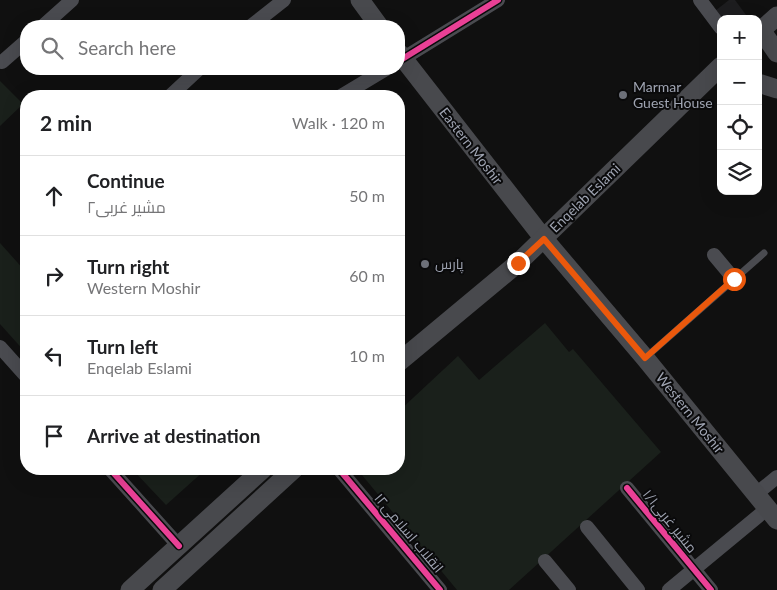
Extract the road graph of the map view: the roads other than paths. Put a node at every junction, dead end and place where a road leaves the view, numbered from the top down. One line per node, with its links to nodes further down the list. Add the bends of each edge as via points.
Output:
1 (72, 0): 7 (street)
2 (284, 0): 8 (street)
3 (360, 0): 9 (main road)
4 (498, 0): 15 (street)
5 (700, 0): 10 (street)
6 (777, 16): 11 (main road)
7 (50, 20)
8 (259, 20)
9 (375, 20)
10 (717, 23)
11 (762, 28)
12 (762, 35): 14 (main road)
13 (20, 46): 16 (street)
14 (777, 53)
15 (405, 54)
16 (2, 62)
17 (405, 63): 27 (main road, Eastern Moshir)
18 (717, 70): 23 (main road, Enqelab Eslami)
19 (193, 75): 25 (street)
20 (376, 75): 26 (street)
21 (717, 83): 23 (main road)
22 (762, 84): 24 (main road)
23 (700, 86): 27 (main road, Enqelab Eslami)
24 (777, 89)
25 (176, 90)
26 (351, 90)
27 (544, 239): 32 (main road, Enqelab Eslami); 33 (main road, Western Moshir)
28 (764, 253): 30 (lane)
29 (714, 256): 30 (street)
30 (734, 279): 33 (lane)
31 (0, 347): 34 (street)
32 (405, 357)
33 (645, 358): 41 (main road, Western Moshir)
34 (20, 369)
35 (115, 475): 43 (street)
36 (256, 475): 43 (main road)
37 (287, 475): 47 (main road)
38 (345, 475): 48 (street, انقلاب اسلامی۱۲)
39 (777, 477): 41 (street)
40 (627, 488): 45 (street, ۱/۱مشیر غربی)
41 (767, 507): 45 (street)
42 (587, 527): 50 (street)
43 (179, 546): 46 (main road)
44 (545, 561): 49 (street)
45 (694, 570): 51 (street); 52 (street, ۱/۱مشیر غربی)
46 (130, 590)
47 (162, 590)
48 (440, 590)
49 (570, 590)
50 (638, 590)
51 (669, 590)
52 (711, 590)

